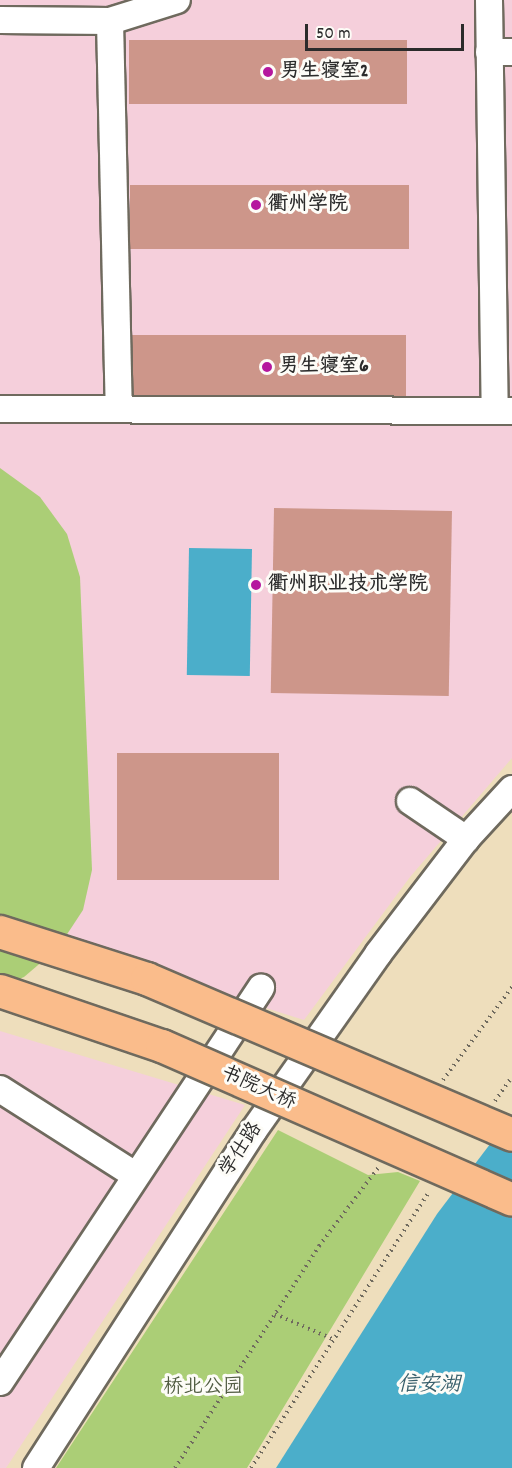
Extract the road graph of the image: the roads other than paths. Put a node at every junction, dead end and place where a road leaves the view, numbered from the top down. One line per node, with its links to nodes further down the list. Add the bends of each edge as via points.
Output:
1 (177, 0): 4 (street)
2 (489, 0): 5 (street)
3 (0, 20): 4 (street)
4 (110, 21): 6 (street)
5 (500, 52): 8 (street)
6 (119, 408): 7 (street); 8 (street)
7 (0, 409)
8 (504, 410)
9 (512, 789): 11 (street, 学仕路)
10 (410, 801): 11 (street)
11 (466, 838): 20 (street, 学仕路, via 254,1130)
12 (0, 932): 16 (main road, bridge, via 147,978)
13 (261, 987): 17 (street)
14 (0, 991): 18 (main road, 书院大桥, bridge, via 162,1046)
15 (0, 1089): 17 (street)
16 (512, 1136)
17 (135, 1175): 19 (street)
18 (512, 1200)
19 (0, 1382)
20 (36, 1468)

